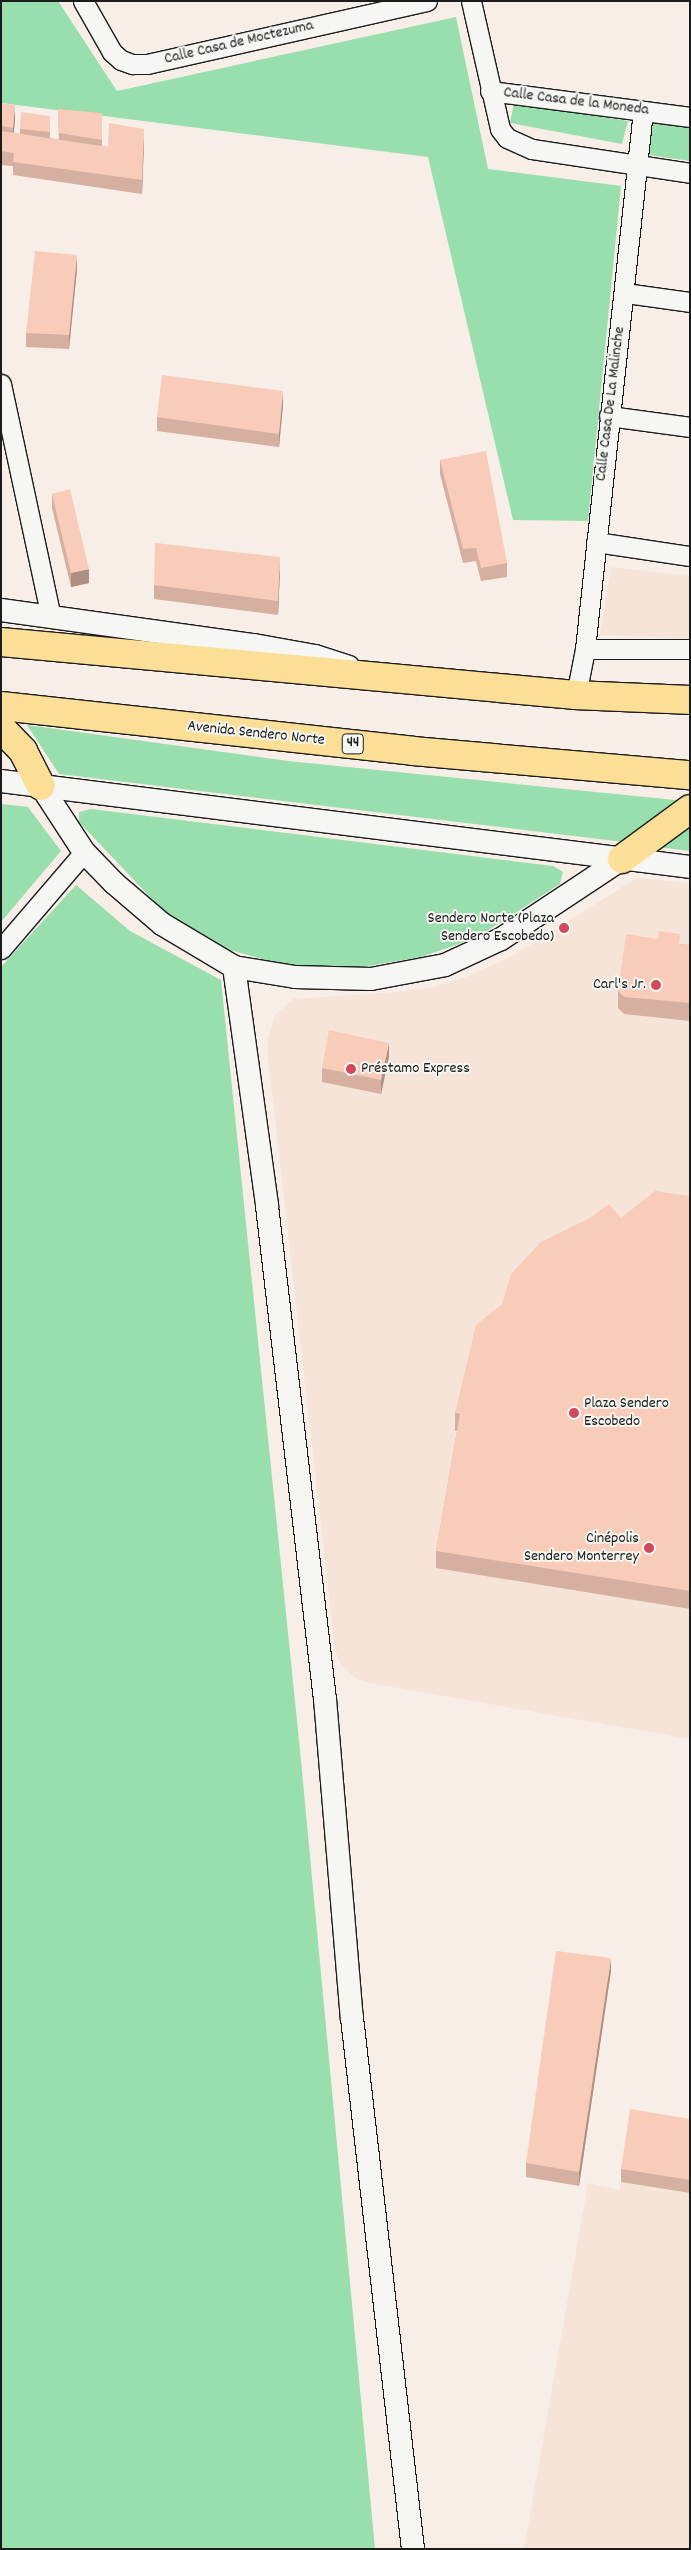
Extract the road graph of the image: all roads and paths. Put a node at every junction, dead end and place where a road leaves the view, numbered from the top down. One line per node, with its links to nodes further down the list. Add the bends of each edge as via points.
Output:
1 (83, 1): 2 (street, Calle Casa de Moctezuma, via 112,52 120,60 132,64 147,64)
2 (426, 1)
3 (471, 1): 4 (street)
4 (490, 91): 5 (street, Calle Casa de la Moneda); 7 (street, Calle Casa de la Moneda, via 500,129 517,144)
5 (643, 111): 6 (street, Calle Casa de la Moneda); 7 (street, Calle Casa De La Malinche)
6 (690, 117)
7 (635, 166): 8 (street, Calle Casa de la Moneda); 9 (street, Calle Casa De La Malinche)
8 (690, 173)
9 (624, 293): 10 (street); 12 (street, Calle Casa De La Malinche)
10 (690, 302)
11 (1, 384): 17 (street)
12 (609, 416): 13 (street); 14 (street, Calle Casa De La Malinche)
13 (690, 427)
14 (596, 542): 15 (street); 19 (street, Calle Casa De La Malinche)
15 (690, 556)
16 (1, 610): 17 (street)
17 (52, 617): 21 (street, via 315,656)
18 (1, 642): 21 (main road)
19 (585, 649): 20 (street); 22 (street, Calle Casa De La Malinche)
20 (690, 649)
21 (379, 678): 22 (main road)
22 (576, 695): 23 (main road)
23 (690, 700)
24 (1, 706): 26 (main road, Avenida Sendero Norte / 44, via 413,751)
25 (1, 728): 28 (main road, via 23,751)
26 (690, 775)
27 (1, 781): 28 (street)
28 (42, 786): 30 (street); 31 (street)
29 (690, 809): 31 (main road)
30 (84, 852): 33 (street); 34 (street, via 162,924)
31 (622, 859): 32 (street); 34 (street, via 501,939 446,965 371,979 336,980)
32 (690, 866)
33 (1, 949)
34 (234, 967): 35 (street, via 267,1206 325,1699 352,2018)
35 (412, 2549)

